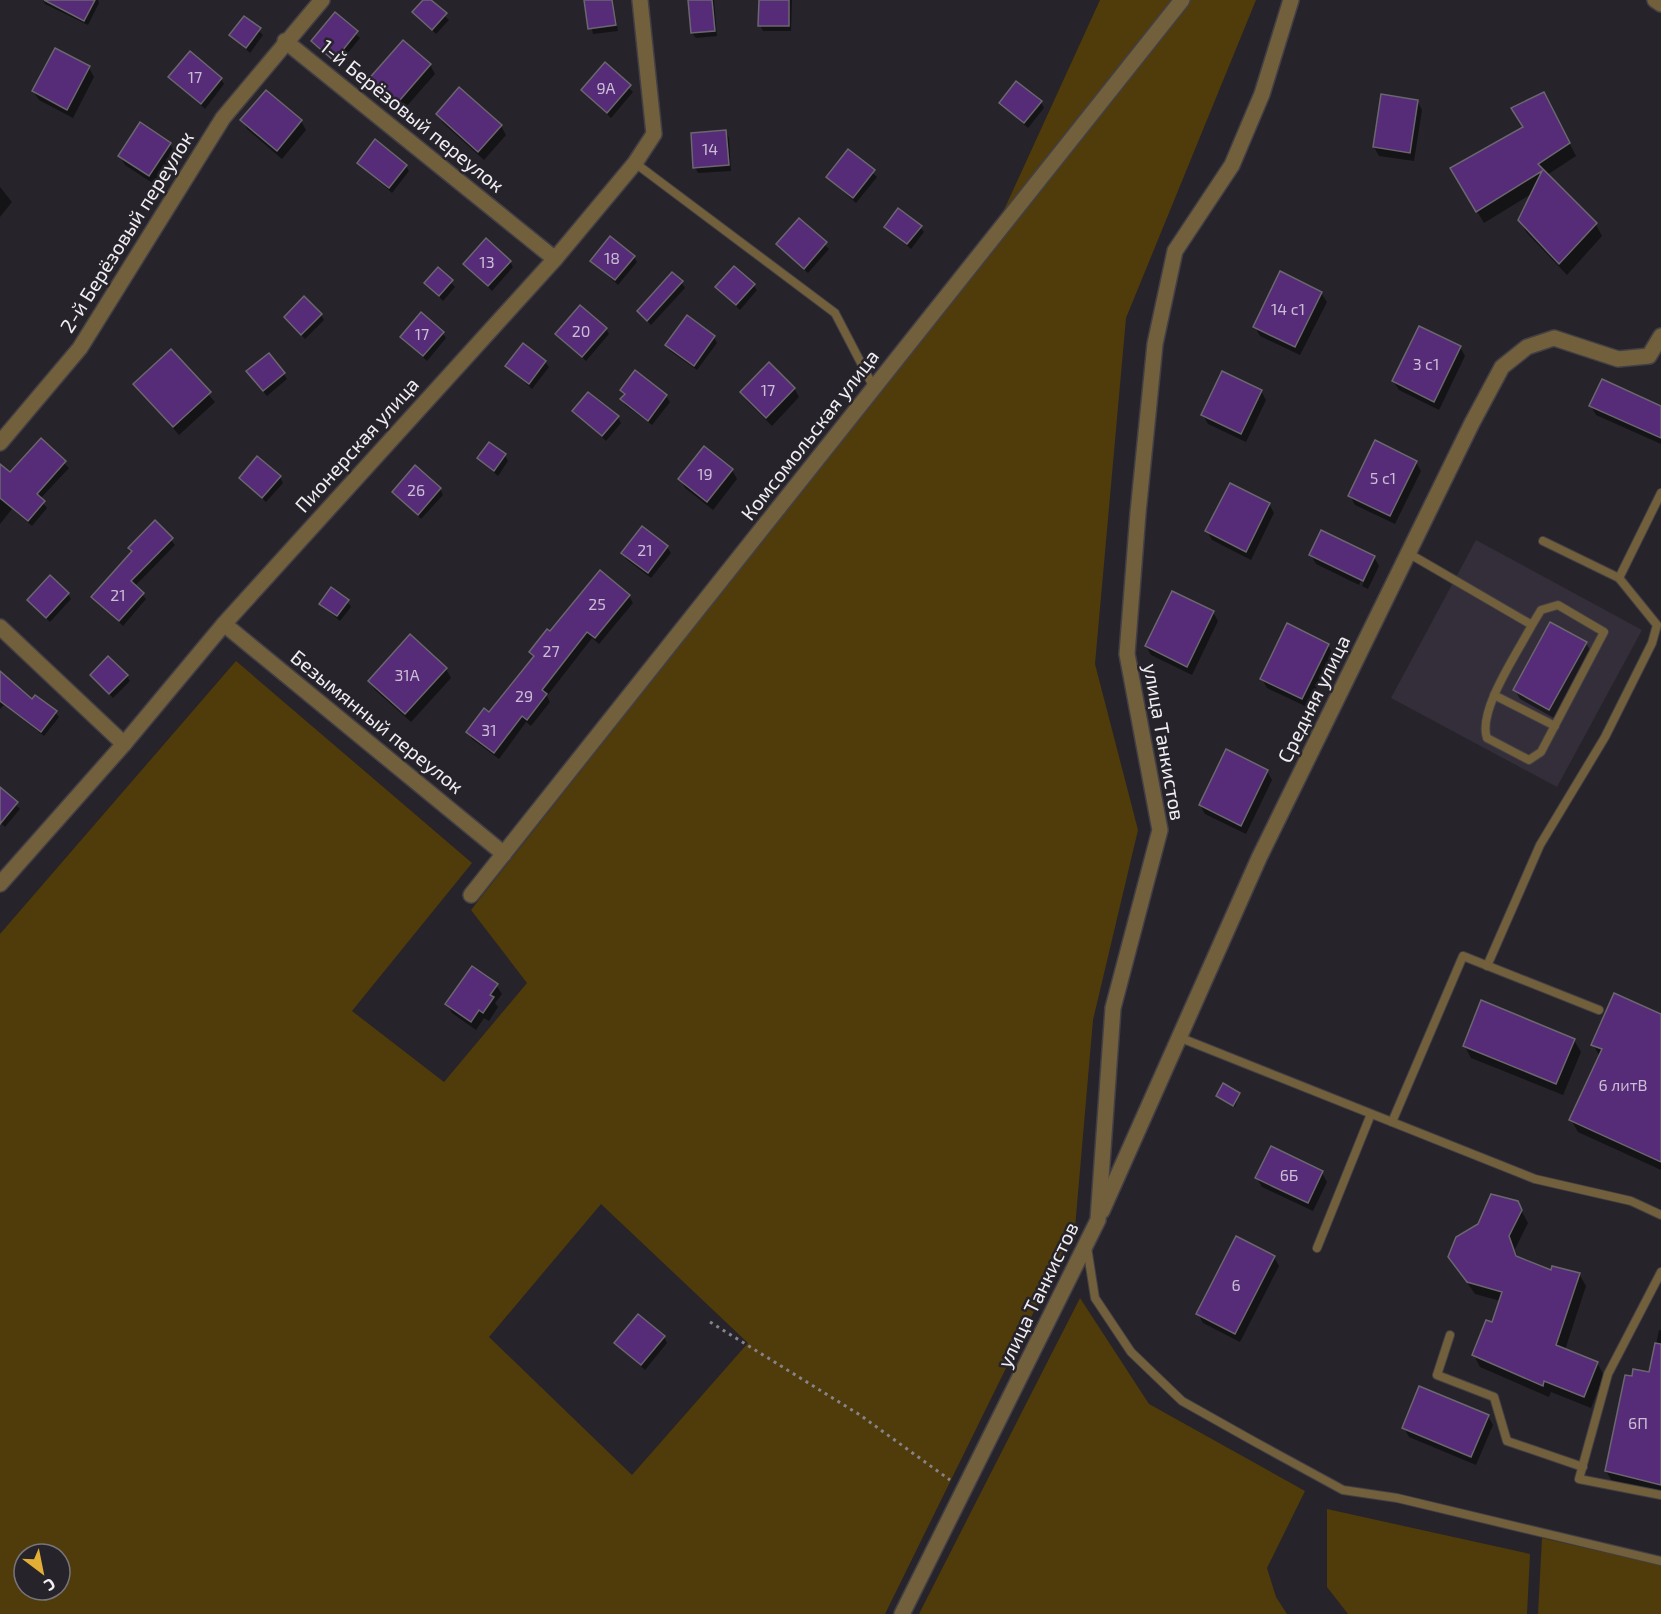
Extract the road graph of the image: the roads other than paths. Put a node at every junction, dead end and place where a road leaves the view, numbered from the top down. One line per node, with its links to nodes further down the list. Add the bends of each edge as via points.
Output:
1 (322, 0): 7 (street)
2 (640, 0): 8 (street, Пионерская улица, via 654,134)
3 (1182, 0): 11 (street, Комсомольская улица)
4 (1291, 0): 32 (street, улица Танкистов, via 1262,94 1232,165 1175,251 1155,344 1127,654 1160,830 1113,1008)
5 (1655, 0): 6 (street)
6 (1661, 4)
7 (285, 41): 9 (street, 1-й Берёзовый переулок); 12 (street, 2-й Берёзовый переулок, via 223,117 80,348)
8 (635, 163): 9 (street, Пионерская улица); 11 (lane, via 835,312)
9 (555, 259): 17 (street, Пионерская улица)
10 (1661, 336): 15 (street, Средняя улица, via 1649,356 1618,359 1554,338 1527,347 1502,367)
11 (874, 388): 23 (street, Комсомольская улица)
12 (0, 442)
13 (1661, 493): 16 (lane)
14 (1543, 541): 16 (lane)
15 (1408, 553): 18 (lane); 28 (street, Средняя улица, via 1259,858)
16 (1619, 578): 26 (lane, via 1657,625 1652,643 1605,737 1540,845)
17 (224, 624): 22 (street, Пионерская улица); 23 (street, Безымянный переулок)
18 (1532, 625): 20 (lane); 21 (lane, via 1541,610 1558,605 1604,632)
19 (0, 627): 22 (street)
20 (1494, 695): 21 (lane); 21 (lane, via 1483,728 1487,738 1529,759 1541,752)
21 (1555, 726)
22 (124, 744): 24 (street, Пионерская улица)
23 (504, 854): 25 (street, Комсомольская улица)
24 (0, 884)
25 (471, 895)
26 (1487, 966): 27 (lane); 30 (lane, via 1463,956)
27 (1599, 1010)
28 (1181, 1038): 29 (lane); 32 (street, Средняя улица)
29 (1371, 1114): 30 (lane); 34 (lane)
30 (1392, 1122): 31 (lane, via 1535,1179 1631,1201)
31 (1661, 1215)
32 (1098, 1220): 33 (street, улица Танкистов)
33 (1087, 1245): 39 (lane, via 1095,1298 1131,1352 1182,1401 1255,1442 1343,1490 1397,1498); 40 (street, улица Танкистов)
34 (1317, 1248)
35 (1661, 1272): 37 (lane, via 1608,1374)
36 (1450, 1335): 37 (lane, via 1437,1375 1494,1397 1507,1441)
37 (1583, 1467): 38 (lane, via 1579,1479)
38 (1661, 1495)
39 (1661, 1561)
40 (902, 1614)

